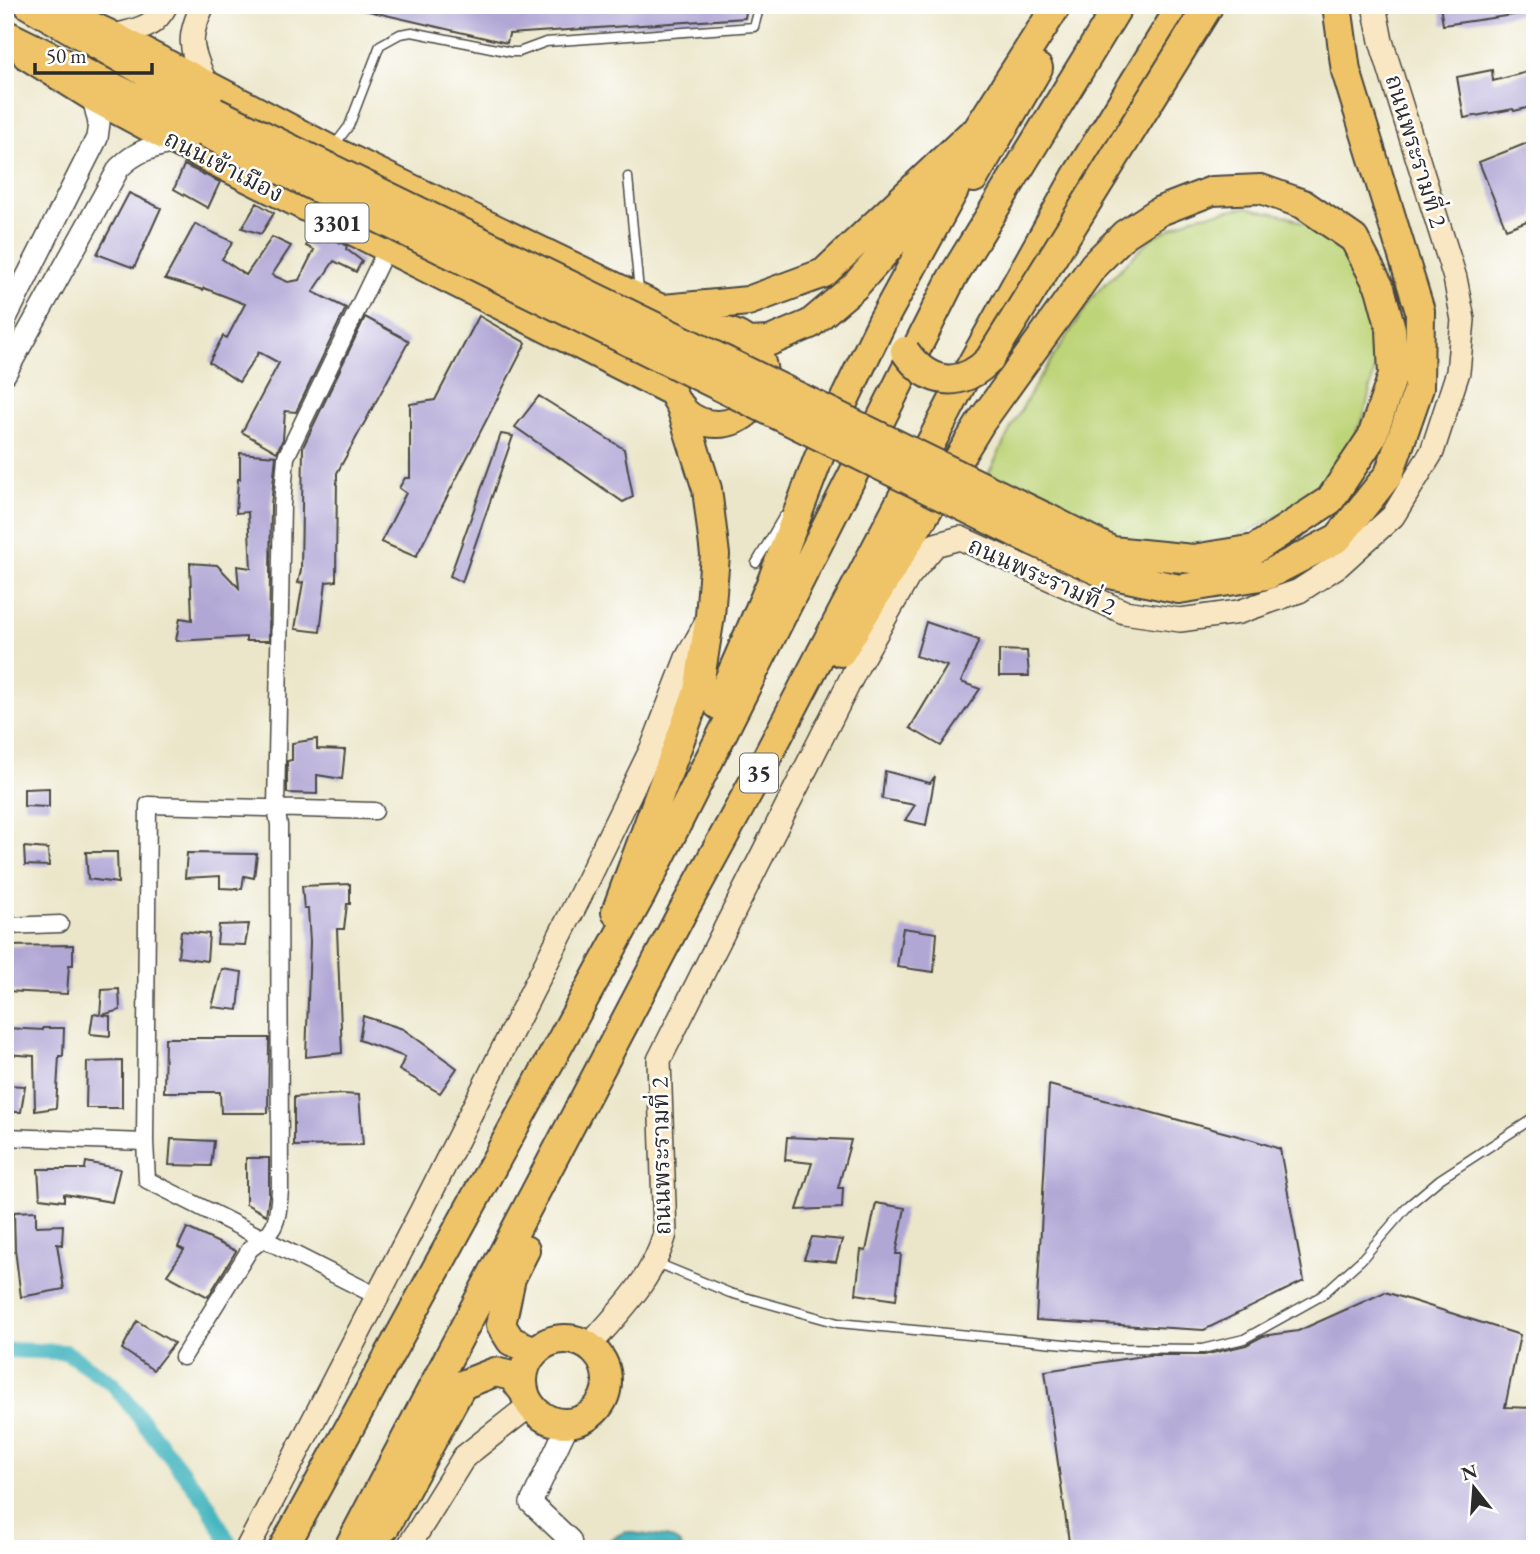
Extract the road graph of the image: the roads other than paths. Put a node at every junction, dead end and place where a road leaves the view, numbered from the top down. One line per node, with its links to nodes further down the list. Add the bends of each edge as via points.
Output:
1 (29, 5): 18 (highway)
2 (48, 5): 14 (main road, 3301)
3 (166, 5): 14 (main road, via 148,27)
4 (203, 5): 16 (main road, via 192,27 191,45)
5 (760, 5): 21 (lane, via 754,27 546,42 519,52 412,32 400,34 380,45 349,126)
6 (1057, 5): 19 (highway)
7 (1075, 5): 10 (highway, bridge, via 898,317 904,350 913,364 936,378 950,380 976,373 989,360)
8 (1119, 5): 42 (highway, 35, via 952,278)
9 (1182, 5): 39 (highway, 35, via 1076,177 973,362)
10 (1209, 5)
11 (1337, 5): 36 (highway, via 1346,71 1420,311 1419,388 1390,474 1338,538 1267,575 1179,589 1101,572)
12 (1374, 5): 52 (main road, ถนนพระรามที่ 2 / 35, via 1381,41 1455,278 1463,320 1458,372 1432,452 1393,516 1339,565 1299,591 1239,612 1180,620 1124,612 960,538 935,545 908,577 858,665 659,1060 666,1234)
13 (5, 34): 18 (highway)
14 (115, 36): 16 (main road, 3301)
15 (5, 44): 17 (main road, ถนนเข้าเมือง / 3301)
16 (206, 85): 21 (main road, 3301)
17 (93, 97): 20 (main road, ถนนเข้าเมือง / 3301); 24 (street, via 97,138)
18 (209, 122): 36 (highway, bridge)
19 (980, 126): 25 (highway, via 824,273 748,300); 29 (highway, via 934,197 855,286 810,324 770,341); 34 (highway, via 954,190)
20 (175, 142): 23 (main road, ถนนเข้าเมือง / 3301); 26 (street, via 145,148 118,168)
21 (331, 149): 25 (main road, 3301)
22 (628, 177): 25 (lane)
23 (387, 248): 32 (main road, ถนนเข้าเมือง / 3301); 40 (street, via 286,457)
24 (16, 299): 26 (street); 27 (street)
25 (652, 303): 28 (main road, 3301)
26 (40, 309): 30 (street)
27 (5, 320)
28 (709, 331): 29 (main road, via 726,331); 32 (main road, via 696,335 676,354 670,380)
29 (748, 342): 31 (main road, via 761,361)
30 (5, 374)
31 (764, 377): 33 (main road); 34 (highway)
32 (677, 400): 33 (main road, ถนนเข้าเมือง, via 693,418 709,423 740,418); 38 (highway, via 707,489 715,555)
33 (753, 407): 35 (highway)
34 (838, 413): 35 (highway)
35 (822, 450): 37 (lane); 42 (highway)
36 (1040, 530): 39 (highway, via 1112,551 1193,559 1255,549 1331,500 1372,437 1393,375 1391,329 1380,288 1354,239 1303,204 1261,189 1212,191 1160,211 1125,234 1094,265 981,422 827,674)
37 (756, 563)
38 (710, 616): 46 (highway, via 698,691); 53 (main road, via 581,894)
39 (765, 761): 43 (highway, 35)
40 (276, 807): 41 (street); 50 (street, via 148,805); 51 (street, via 280,1190 277,1223)
41 (376, 811)
42 (642, 893): 43 (highway); 46 (highway, 35)
43 (682, 913): 47 (highway, 35)
44 (60, 924): 45 (street)
45 (5, 926)
46 (582, 1003): 59 (highway, 35)
47 (598, 1073): 55 (highway, via 571,1158 511,1278 502,1325 511,1341); 61 (highway, 35)
48 (1535, 1117): 52 (lane, via 1440,1179 1321,1296 1244,1339 1202,1349 1109,1348 838,1322 730,1293)
49 (5, 1137): 50 (street)
50 (145, 1142): 51 (street, via 147,1180)
51 (264, 1239): 53 (street); 56 (street, via 250,1249)
52 (654, 1262): 54 (main road, ถนนพระรามที่ 2 / 35, via 633,1296)
53 (377, 1296): 60 (main road)
54 (589, 1346): 55 (highway, via 561,1339); 58 (highway, via 606,1369 605,1391 595,1410)
55 (535, 1351): 57 (highway, via 523,1378)
56 (183, 1357)
57 (527, 1399): 58 (highway, via 548,1418); 62 (highway, via 512,1376 495,1372 463,1385 385,1527); 63 (main road, via 464,1457)
58 (569, 1422): 64 (street, via 531,1503 570,1540)
59 (285, 1546)
60 (247, 1549)
61 (348, 1549)
62 (356, 1549)
63 (407, 1549)
64 (572, 1549)

